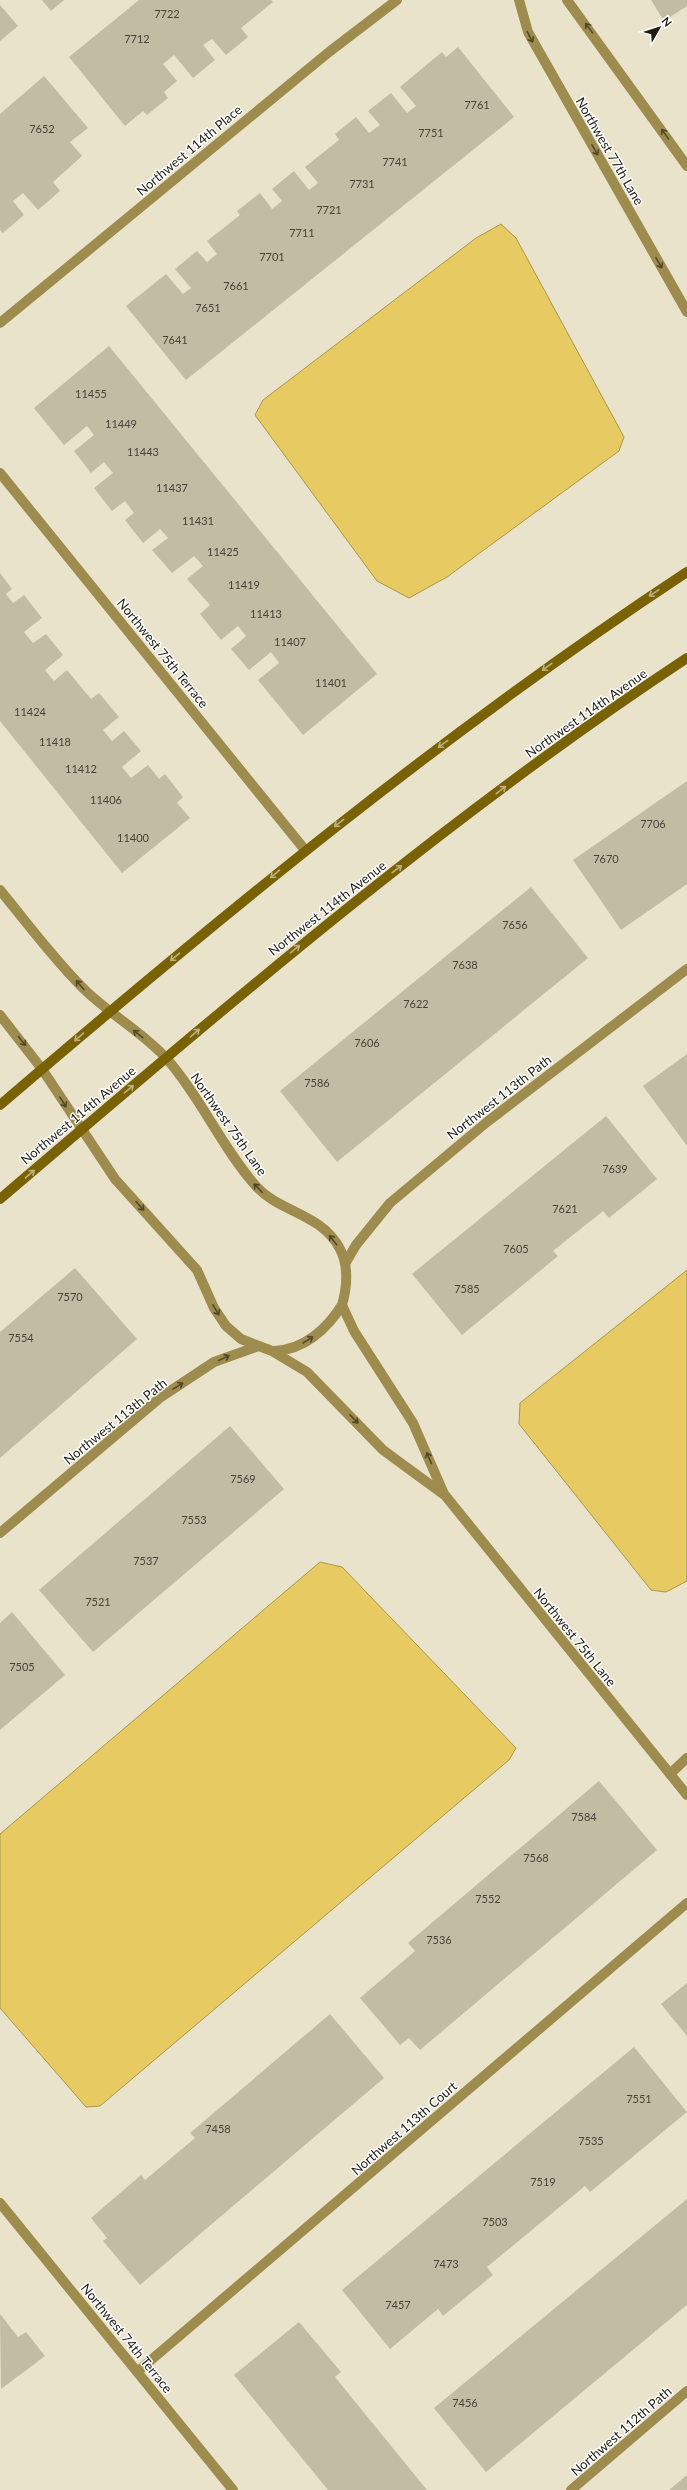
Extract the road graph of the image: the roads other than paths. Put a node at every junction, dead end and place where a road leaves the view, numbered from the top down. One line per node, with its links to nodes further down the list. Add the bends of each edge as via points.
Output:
1 (397, 0): 6 (street, Northwest 114th Place, via 329,52)
2 (519, 0): 5 (street, Northwest 77th Lane, one-way to 5, via 528,32)
3 (567, 0): 4 (street, one-way to 3)
4 (687, 166)
5 (687, 312)
6 (0, 323)
7 (0, 473): 10 (street, Northwest 75th Terrace)
8 (687, 572): 10 (street, one-way to 10, via 532,678)
9 (687, 658): 15 (street, Northwest 114th Avenue, one-way to 9, via 336,915 510,783)
10 (305, 850): 13 (street, one-way to 13)
11 (0, 890): 13 (street, Northwest 75th Lane, one-way to 11, via 85,990)
12 (687, 969): 20 (street, Northwest 113th Path, via 487,1122 390,1203 356,1245)
13 (108, 1012): 15 (street, Northwest 75th Lane, one-way to 13); 16 (street, one-way to 16)
14 (0, 1015): 16 (street, Northwest 75th Lane, one-way to 16)
15 (166, 1058): 18 (street, Northwest 114th Avenue, one-way to 15); 20 (street, Northwest 75th Lane, one-way to 15, via 340,1249 321,1226 307,1216 270,1200 255,1186 196,1095)
16 (42, 1069): 17 (street); 18 (street, Northwest 75th Lane, one-way to 18)
17 (0, 1104)
18 (81, 1130): 19 (street, Northwest 114th Avenue, one-way to 18); 22 (street, Northwest 75th Lane, one-way to 22, via 116,1179 197,1270 214,1308 226,1326 240,1339)
19 (0, 1199)
20 (345, 1264): 21 (street, Northwest 75th Lane, via 345,1293)
21 (342, 1305): 23 (street, one-way to 21, via 286,1351 319,1333 333,1320); 24 (street, Northwest 75th Lane, one-way to 21, via 414,1423 354,1331)
22 (256, 1347): 23 (street, Northwest 75th Lane); 25 (street, Northwest 113th Path, one-way to 22, via 161,1397 214,1362)
23 (272, 1351): 24 (street, Northwest 75th Lane, one-way to 24, via 307,1372 383,1450)
24 (444, 1494): 27 (street, Northwest 75th Lane)
25 (0, 1533)
26 (687, 1758): 27 (street)
27 (670, 1774): 28 (street, Northwest 75th Lane)
28 (687, 1795)
29 (687, 1903): 31 (street, Northwest 113th Court)
30 (0, 2203): 31 (street, Northwest 74th Terrace)
31 (137, 2372): 33 (street, Northwest 74th Terrace)
32 (687, 2391): 34 (street, Northwest 112th Path)
33 (233, 2490)
34 (572, 2490)

